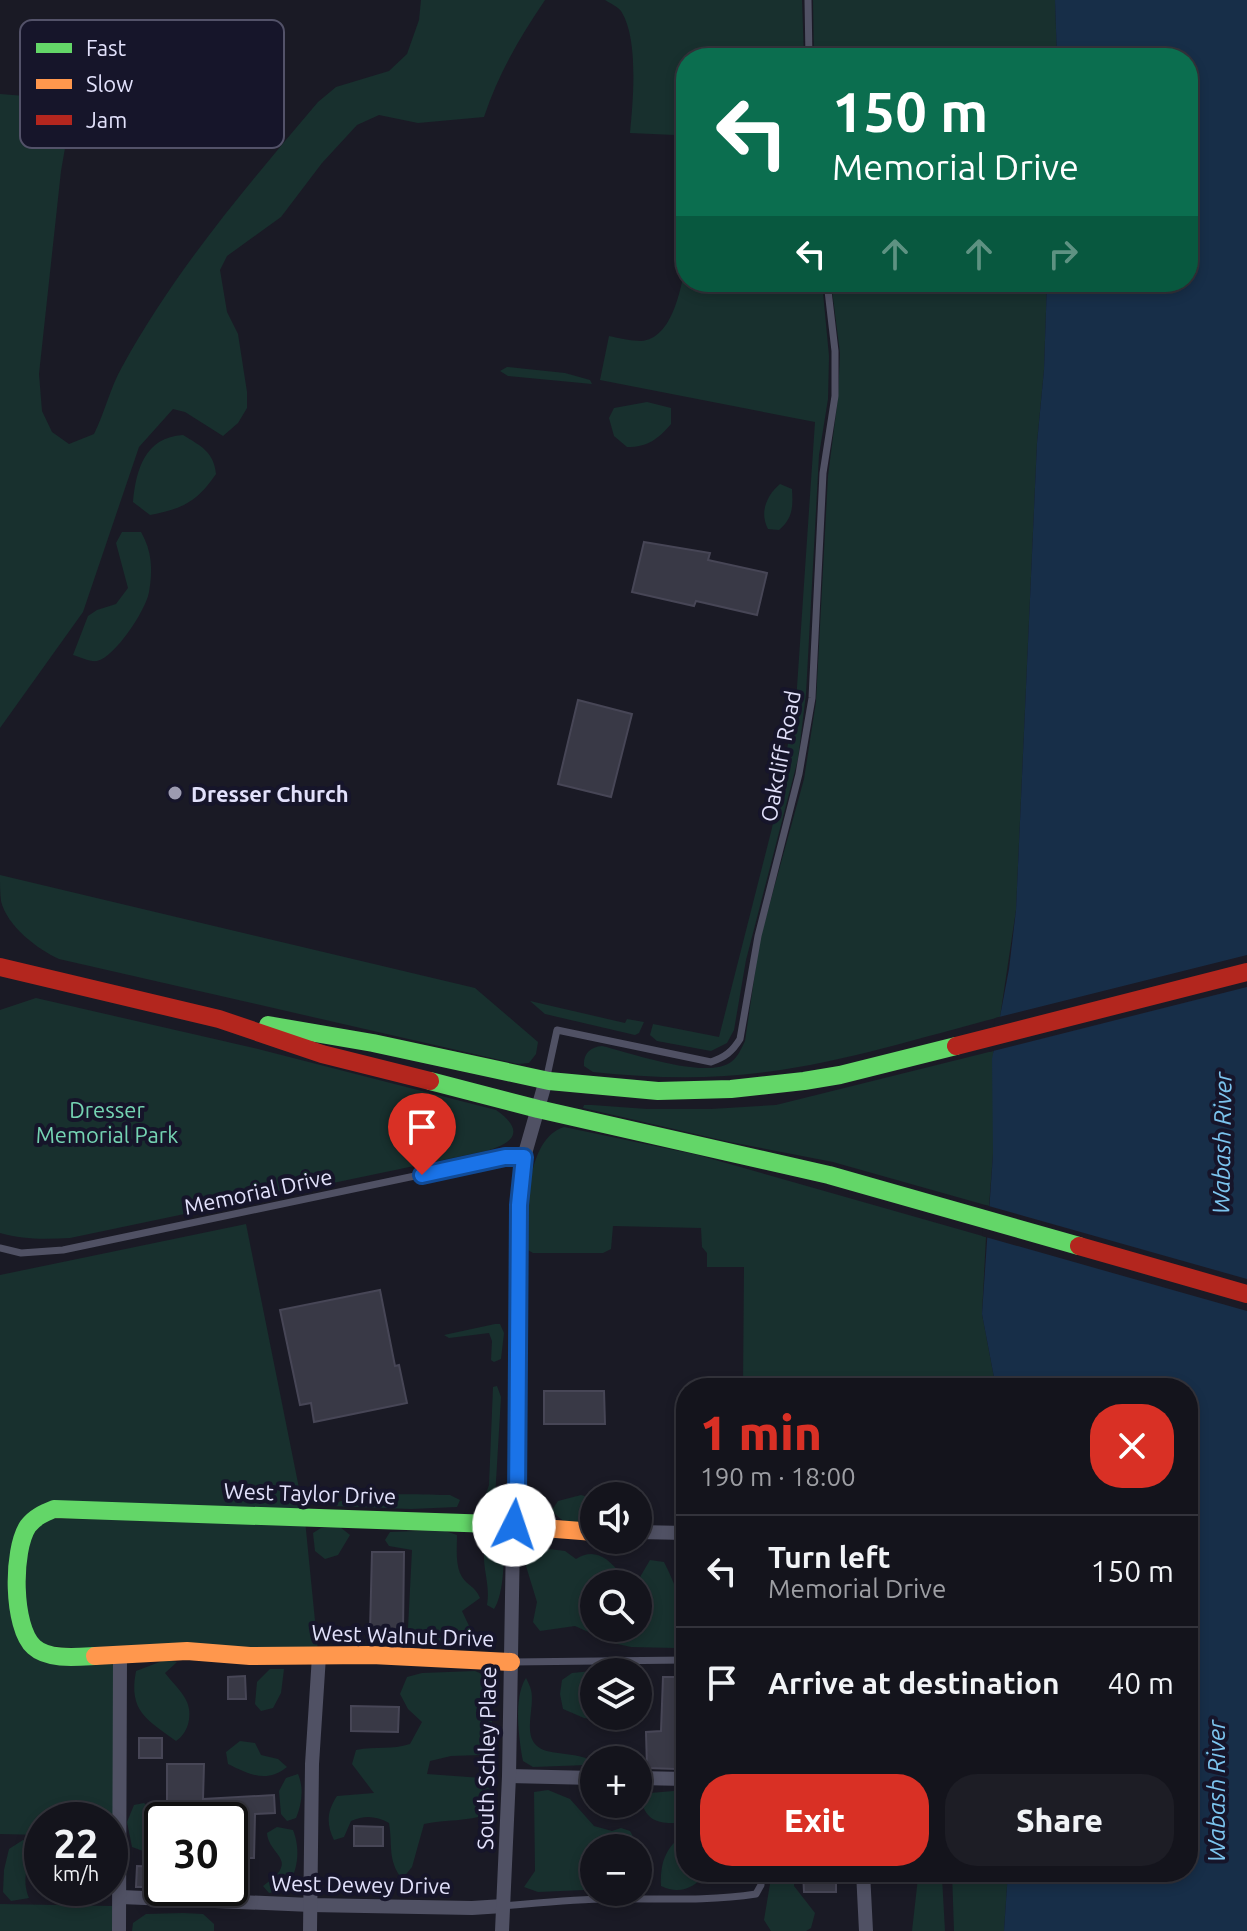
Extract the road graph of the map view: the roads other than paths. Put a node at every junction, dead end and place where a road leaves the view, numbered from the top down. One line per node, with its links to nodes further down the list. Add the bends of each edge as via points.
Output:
1 (808, 0): 2 (lane)
2 (809, 48)
3 (828, 292): 7 (lane, Oakcliff Road, via 835,396 823,473 812,698 740,1039 723,1058 711,1062 557,1030)
4 (0, 967): 6 (main road)
5 (1247, 972): 7 (main road, via 840,1075 781,1085 628,1090)
6 (219, 1019): 7 (main road, via 327,1033); 8 (main road, via 322,1054)
7 (546, 1080): 8 (street, South Schley Place)
8 (538, 1109): 9 (street, South Schley Place); 11 (main road, via 829,1175)
9 (524, 1157): 10 (lane, Memorial Drive, via 63,1250 21,1253); 13 (street, South Schley Place)
10 (0, 1248)
11 (1247, 1294)
12 (29, 1523): 13 (main road, West Taylor Drive, via 54,1509); 17 (main road, West Walnut Drive, via 17,1577 25,1637 35,1649 53,1655)
13 (514, 1525): 14 (main road, West Taylor Drive); 20 (street, South Schley Place)
14 (580, 1532)
15 (652, 1532): 16 (street)
16 (676, 1533)
17 (120, 1655): 18 (main road, West Walnut Drive, via 176,1651); 25 (street)
18 (319, 1656): 20 (main road, West Walnut Drive); 29 (street)
19 (676, 1660): 20 (lane, West Walnut Drive)
20 (511, 1662): 21 (street, South Schley Place)
21 (509, 1776): 22 (street); 31 (street, South Schley Place)
22 (580, 1778)
23 (652, 1778): 24 (street)
24 (676, 1779)
25 (121, 1802)
26 (761, 1882): 31 (lane, via 756,1894 734,1897)
27 (864, 1882): 35 (street)
28 (128, 1897): 29 (street, West Dewey Drive)
29 (311, 1905): 31 (street, West Dewey Drive); 33 (street)
30 (120, 1906): 32 (street)
31 (503, 1906): 34 (street, South Schley Place)
32 (119, 1931)
33 (310, 1931)
34 (502, 1931)
35 (866, 1931)

